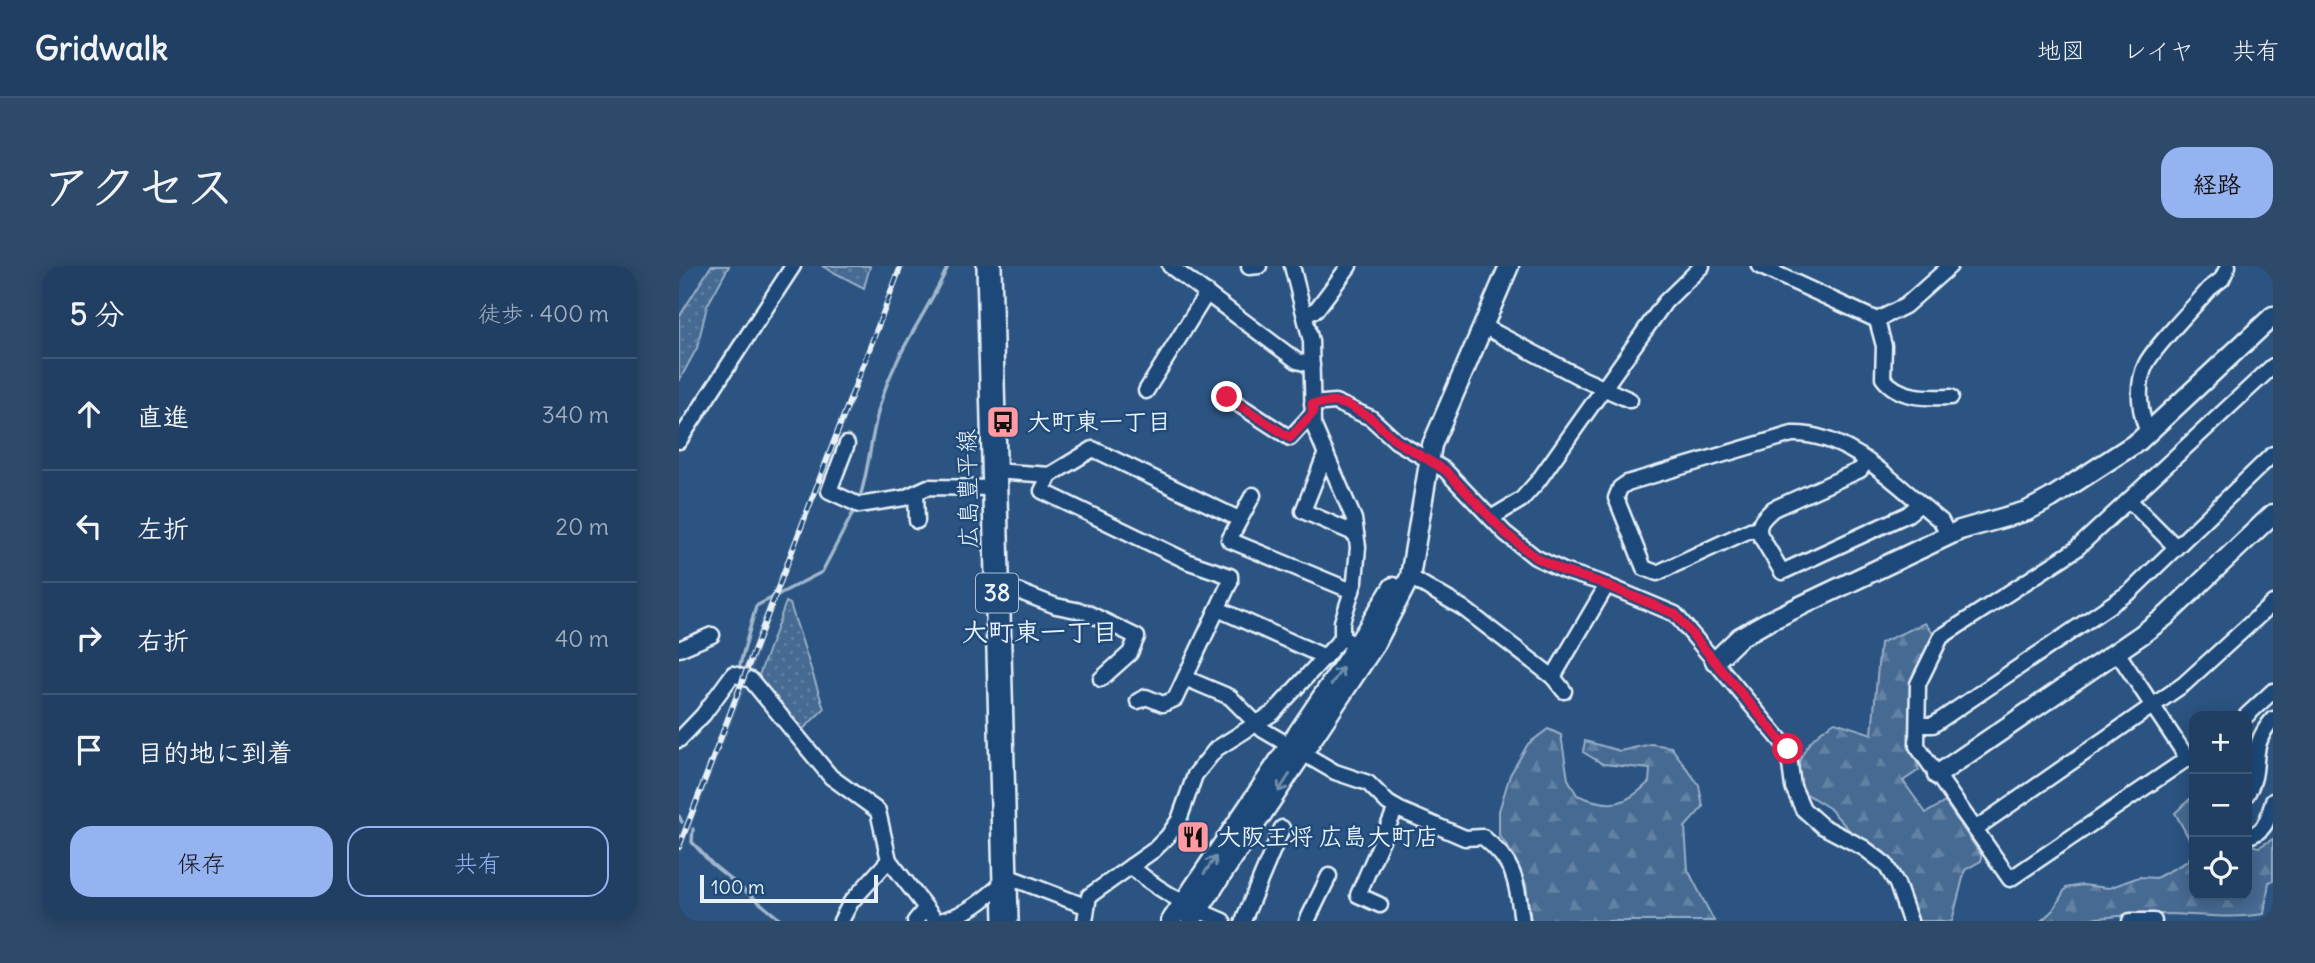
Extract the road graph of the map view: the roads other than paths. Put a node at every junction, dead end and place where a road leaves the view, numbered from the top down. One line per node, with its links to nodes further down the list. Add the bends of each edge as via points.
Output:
1 (793, 266): 27 (street)
2 (989, 266): 34 (main road, 広島豊平線 / 38)
3 (1170, 266): 13 (street)
4 (1259, 266): 12 (street)
5 (1292, 266): 14 (street)
6 (1349, 266): 14 (street, via 1316,310)
7 (1509, 266): 17 (street)
8 (1702, 266): 20 (street, via 1665,302 1610,376)
9 (1759, 266): 16 (street)
10 (1950, 266): 16 (street, via 1905,306)
11 (2228, 266): 26 (street, via 2222,279 2146,364 2141,420)
12 (1249, 267)
13 (1207, 293): 18 (street, via 1297,360); 21 (street)
14 (1305, 315): 18 (street)
15 (2273, 316): 26 (street)
16 (1877, 320): 23 (street, via 1884,346 1882,378 1887,384 1923,398)
17 (1483, 326): 20 (street); 31 (street)
18 (1312, 365): 25 (street)
19 (2273, 366): 37 (street)
20 (1607, 388): 24 (street); 40 (street, via 1538,481 1521,500)
21 (1146, 391)
22 (1227, 397): 25 (street, via 1290,438)
23 (1951, 397)
24 (1630, 400)
25 (1312, 409): 29 (street, via 1313,424); 31 (street, via 1335,402 1348,405)
26 (2149, 433): 45 (street, via 2027,511)
27 (679, 441)
28 (847, 444): 35 (street, via 829,491 857,504)
29 (1326, 453): 44 (street); 44 (street, via 1303,511)
30 (2273, 454): 46 (street)
31 (1429, 460): 40 (street, via 1445,470); 47 (street)
32 (1866, 462): 38 (street); 43 (street, via 1860,470 1773,509); 43 (street, via 1827,438 1792,434 1627,483 1616,498 1644,568 1657,572)
33 (1050, 475): 34 (street); 41 (street, via 1093,449); 53 (street, via 1042,491 1189,562 1230,576)
34 (994, 479): 35 (street, via 928,487); 50 (main road, 広島豊平線 / 38)
35 (915, 493): 42 (street)
36 (1252, 495): 41 (street)
37 (2129, 500): 46 (street); 70 (street, via 2075,550 1941,637 1918,684)
38 (1920, 504): 43 (street, via 1908,514 1782,572); 45 (street, via 1941,521)
39 (2272, 517): 57 (street, via 2166,616)
40 (1491, 518): 49 (street, via 1535,557)
41 (1239, 519): 51 (street, via 1229,540)
42 (917, 521)
43 (1758, 529)
44 (1356, 534): 51 (street, via 1359,547)
45 (1948, 535): 59 (street, via 1765,623 1740,637)
46 (2176, 547): 70 (street, via 2131,591 1933,726)
47 (1413, 554): 48 (street); 55 (street)
48 (1410, 577): 60 (street, via 1463,608); 72 (street, via 1376,643)
49 (1607, 585): 59 (street, via 1675,614); 60 (street)
50 (997, 589): 62 (street, via 1010,588 1086,612 1137,637 1130,653); 85 (main road, 広島豊平線 / 38)
51 (1352, 591): 55 (street, via 1342,622)
52 (2273, 603): 66 (street, via 2209,664)
53 (1218, 609): 58 (street); 61 (street)
54 (712, 635): 56 (street)
55 (1350, 641): 58 (street); 72 (street, one-way to 55)
56 (679, 649)
57 (2117, 652): 66 (street); 75 (street)
58 (1325, 657): 69 (street)
59 (1715, 661): 99 (street, via 1788,749 1793,787 1803,809 1822,826 1885,864)
60 (1553, 677): 63 (street)
61 (1185, 678): 65 (street, via 1175,699 1163,704 1146,697); 69 (street, via 1230,697)
62 (1101, 679)
63 (1564, 691)
64 (2273, 691): 67 (street)
65 (1138, 701)
66 (2153, 706): 73 (street); 80 (street)
67 (2251, 711)
68 (2273, 719): 76 (street, via 2257,741)
69 (1258, 725): 72 (street); 83 (street, via 1216,750 1195,775 1179,820 1168,836)
70 (1918, 725): 75 (street, via 1917,746)
71 (679, 740): 82 (street, via 733,674 745,676 831,777 877,811)
72 (1296, 750): 78 (street, via 1335,772 1368,783); 88 (street)
73 (2189, 754)
74 (2189, 758): 80 (street, via 2010,879)
75 (1937, 775): 80 (street)
76 (2252, 783)
77 (2273, 802): 81 (street, via 2265,827)
78 (1396, 808): 86 (street, via 1358,895); 98 (street, via 1465,838 1483,837 1504,854 1520,888)
79 (1282, 828): 96 (street)
80 (1975, 829)
81 (2252, 835)
82 (889, 860): 89 (street); 90 (street, via 851,902)
83 (1131, 866): 87 (street, via 1089,895); 88 (street)
84 (1329, 876): 97 (street)
85 (1005, 878): 87 (street); 91 (street, via 972,909); 92 (main road, 広島豊平線 / 38)
86 (1380, 905)
87 (1085, 906): 93 (street)
88 (1191, 912): 94 (street); 95 (street)
89 (920, 915): 91 (street)
90 (841, 921)
91 (938, 921)
92 (1006, 921)
93 (1084, 921)
94 (1171, 921)
95 (1223, 921)
96 (1243, 921)
97 (1307, 921)
98 (1522, 921)
99 (1910, 921)
100 (2130, 921): 101 (street)
101 (2154, 921)

